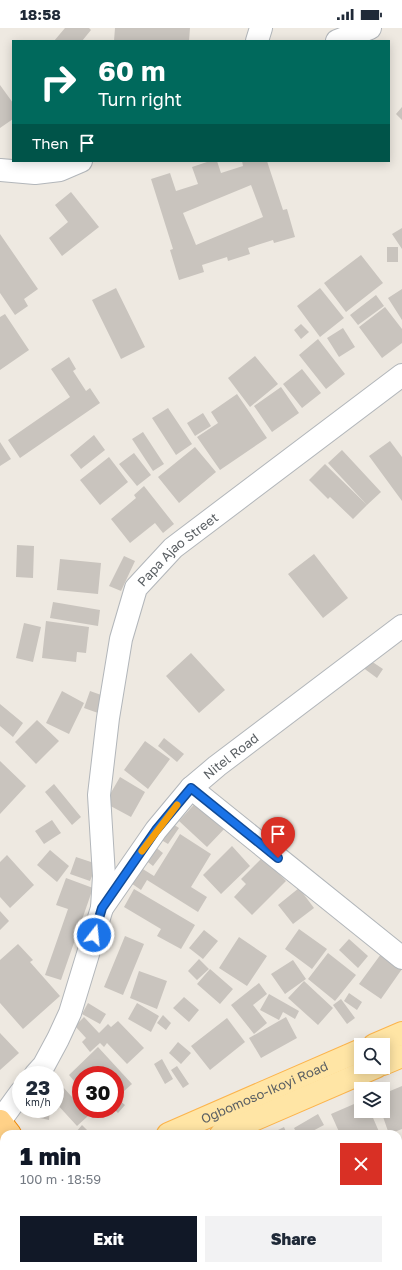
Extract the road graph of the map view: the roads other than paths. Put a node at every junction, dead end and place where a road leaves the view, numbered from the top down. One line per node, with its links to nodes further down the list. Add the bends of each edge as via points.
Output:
1 (261, 28): 3 (street)
2 (370, 28): 4 (street)
3 (257, 40)
4 (340, 40)
5 (80, 162): 6 (street, via 60,170)
6 (0, 170)
7 (402, 374): 10 (street, Papa Ajao Street, via 173,548 136,588 121,639 99,795 104,876)
8 (402, 626): 9 (street, Nitel Road)
9 (191, 788): 10 (street, Nitel Road, via 156,830); 11 (street)
10 (102, 908): 17 (street, Nitel Road, via 70,1013)
11 (402, 958)
12 (402, 1033): 13 (main road)
13 (390, 1038)
14 (354, 1053): 22 (main road, Ogbomoso-Ikoyi Road)
15 (402, 1056): 16 (main road)
16 (390, 1061)
17 (41, 1066)
18 (360, 1074): 23 (main road, Ogbomoso-Ikoyi Road)
19 (12, 1104): 20 (street)
20 (0, 1121): 21 (highway)
21 (7, 1130)
22 (177, 1130)
23 (230, 1130)

